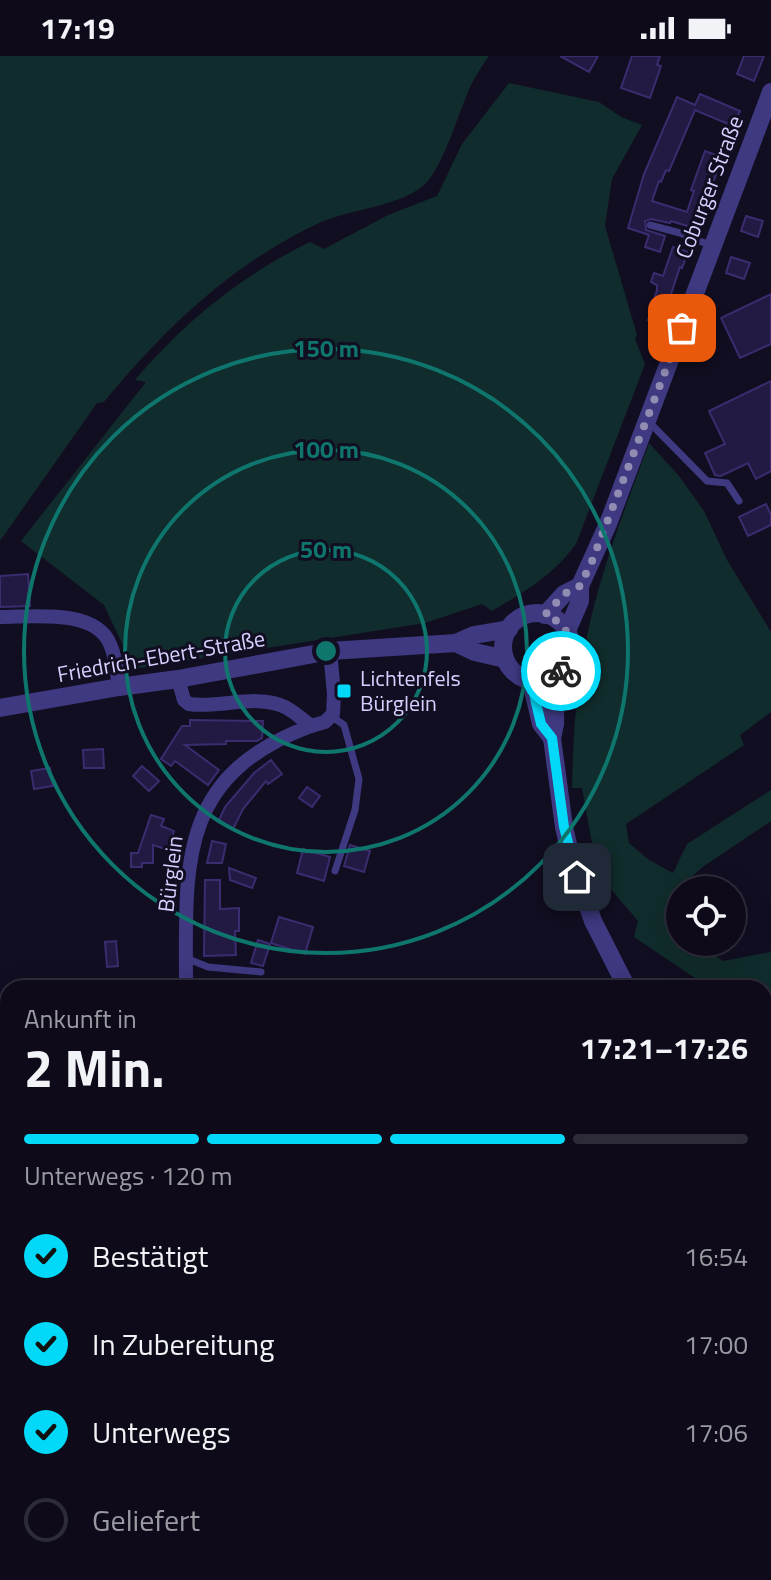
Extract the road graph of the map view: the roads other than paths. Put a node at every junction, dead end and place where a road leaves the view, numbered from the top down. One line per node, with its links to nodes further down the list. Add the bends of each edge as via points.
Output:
1 (771, 92): 3 (street, Coburger Straße)
2 (650, 225): 3 (lane)
3 (712, 246): 4 (street, Coburger Straße)
4 (647, 421): 5 (lane, via 707,481 727,483); 6 (street, Coburger Straße)
5 (739, 501)
6 (580, 586): 7 (street, via 564,594); 10 (street, Coburger Straße)
7 (545, 615): 9 (street, via 522,618); 10 (street)
8 (0, 617): 17 (street, via 54,616 96,627 110,644)
9 (509, 629): 11 (street); 13 (street)
10 (568, 634): 14 (street, via 568,662)
11 (456, 643): 12 (street, Friedrich-Ebert-Straße); 13 (street)
12 (330, 651): 15 (street, Friedrich-Ebert-Straße); 19 (street)
13 (505, 659): 16 (street, via 514,672)
14 (556, 675): 16 (street); 21 (street)
15 (178, 679): 17 (street, Friedrich-Ebert-Straße); 20 (street, via 189,704 277,704)
16 (531, 681): 21 (street, via 541,724)
17 (119, 687): 18 (street, Friedrich-Ebert-Straße)
18 (0, 708)
19 (331, 716): 20 (street, Bürglein); 22 (lane, via 344,725 359,779)
20 (311, 726): 23 (street, Bürglein, via 251,757 217,791 202,815 189,862)
21 (552, 738): 26 (street, via 572,861 593,921)
22 (335, 871)
23 (186, 958): 24 (lane, via 208,967); 25 (street, Bürglein)
24 (261, 972)
25 (186, 980)
26 (623, 980)

